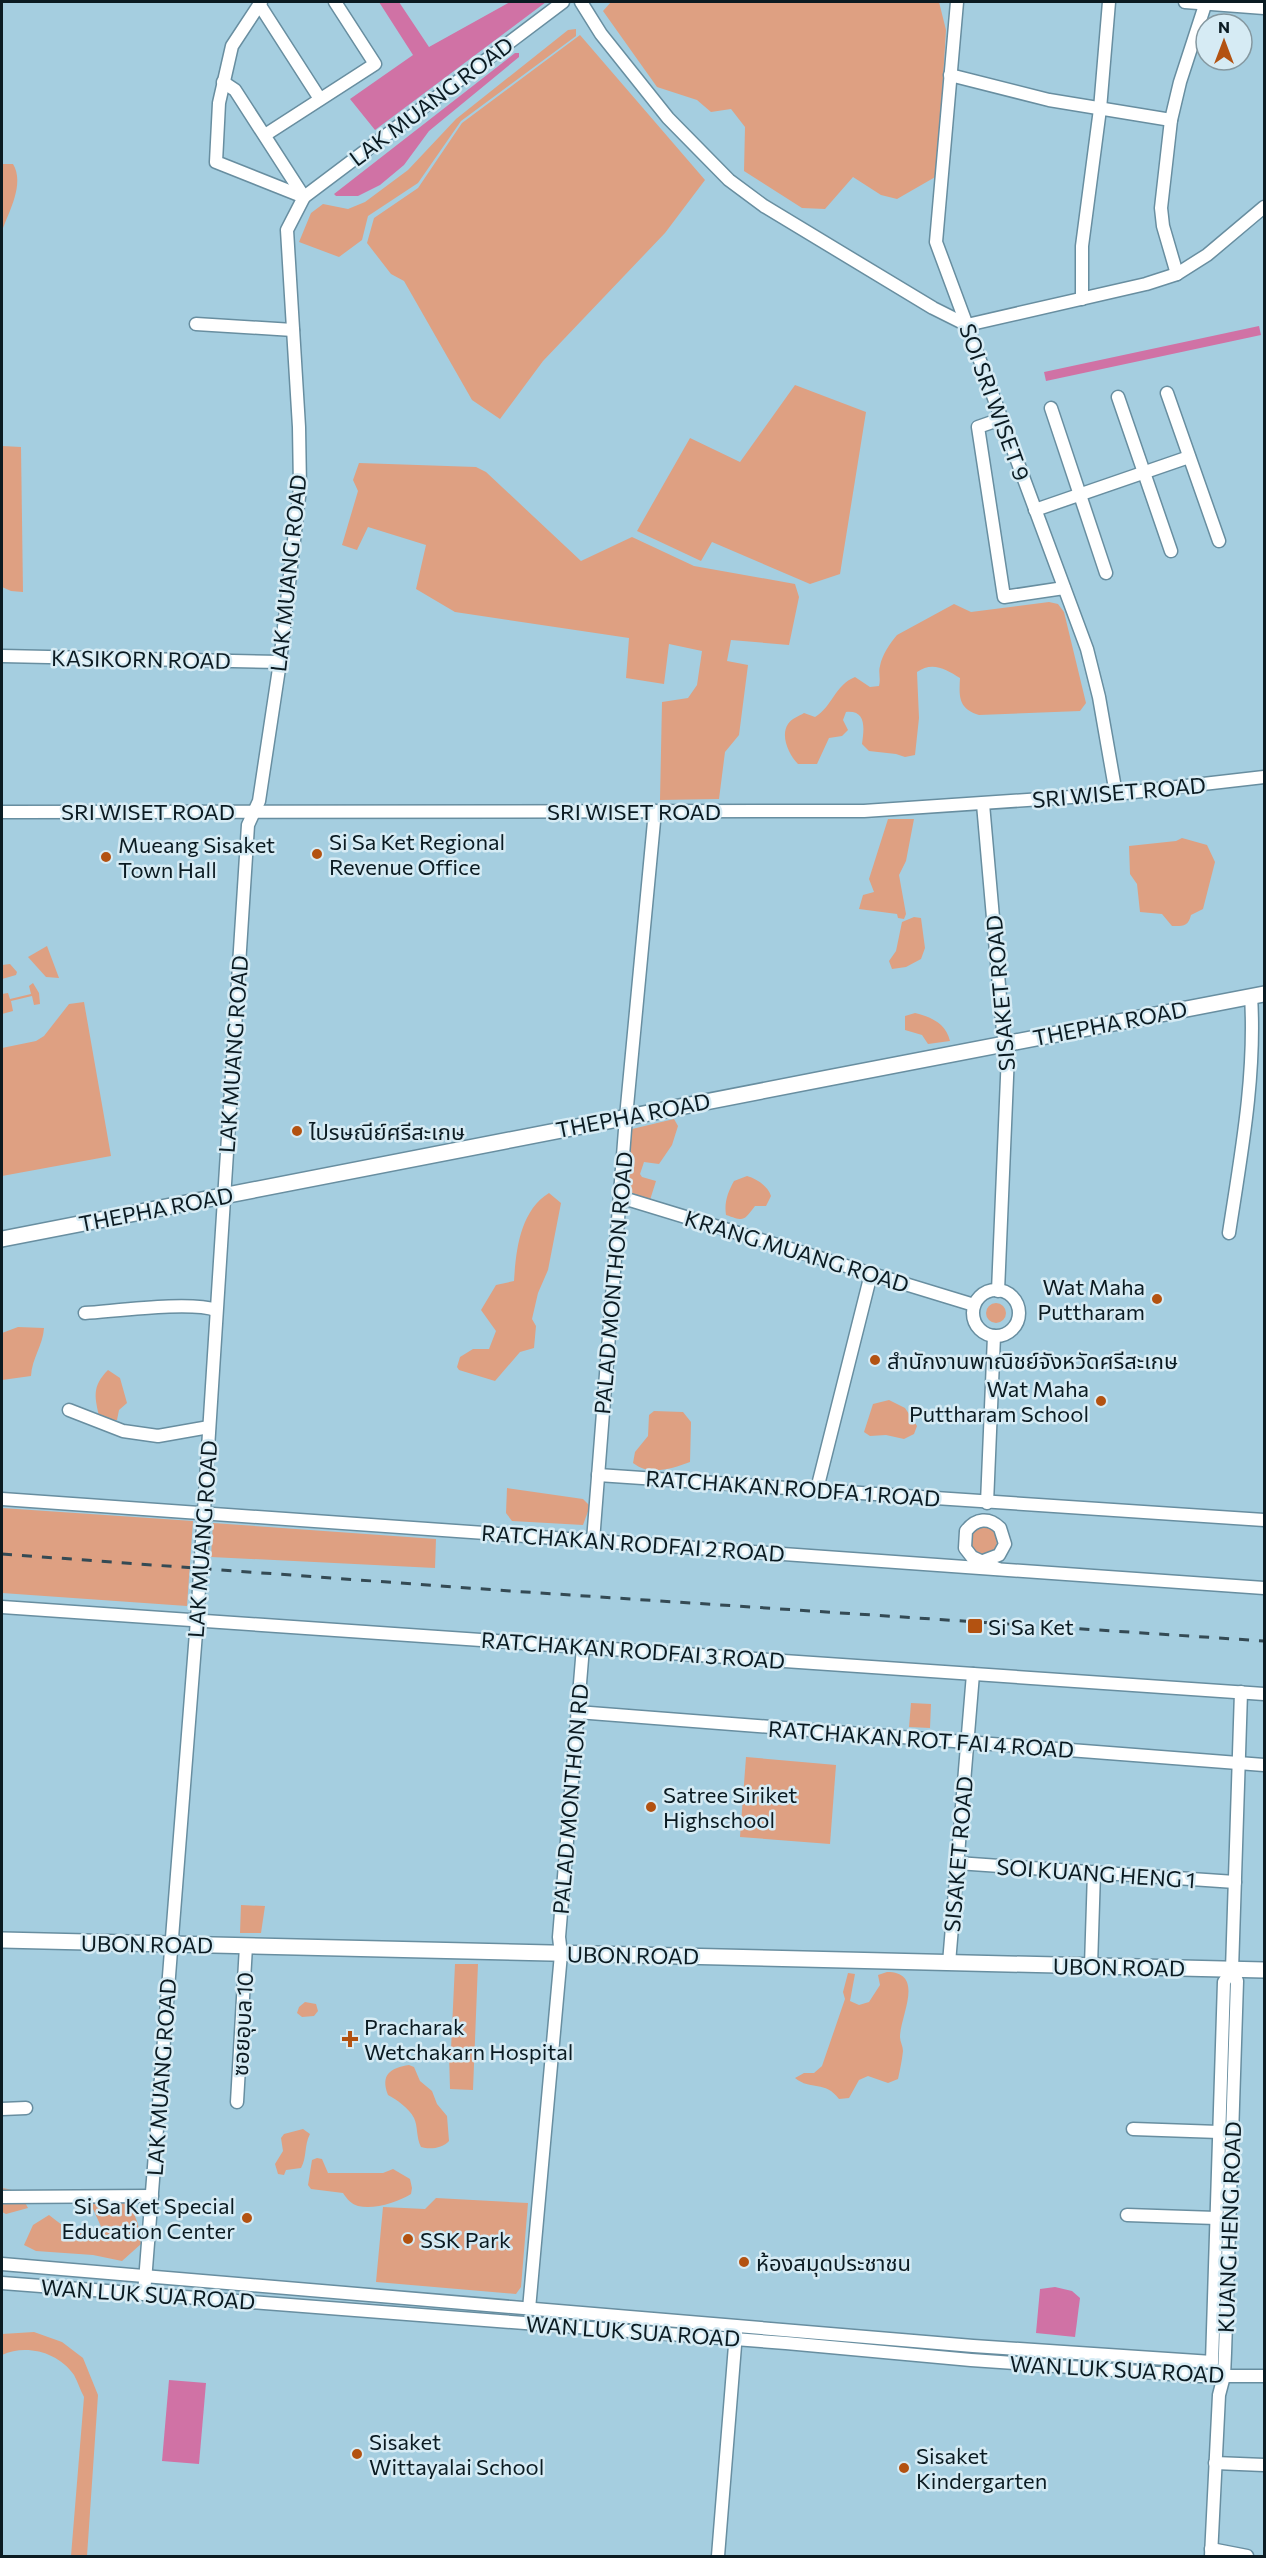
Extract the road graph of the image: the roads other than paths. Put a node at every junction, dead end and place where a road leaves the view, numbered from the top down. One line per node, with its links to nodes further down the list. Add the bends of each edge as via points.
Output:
1 (334, 2): 12 (street, via 375,64)
2 (563, 2): 16 (street, LAK MUANG ROAD)
3 (581, 2): 21 (street, via 601,34 668,118 729,180 764,206)
4 (957, 2): 10 (street, SOI SRI WISET 9)
5 (1109, 2): 13 (street)
6 (1185, 2): 7 (street)
7 (1206, 2): 9 (street); 14 (street)
8 (260, 3): 11 (street, via 232,46); 12 (street)
9 (1264, 8)
10 (950, 75): 13 (street); 21 (street, SOI SRI WISET 9, via 936,242)
11 (223, 82): 15 (street, via 235,90); 16 (street, via 216,162)
12 (320, 99): 15 (street)
13 (1100, 109): 14 (street); 19 (street, via 1083,246)
14 (1171, 120): 18 (street, via 1161,208)
15 (266, 135): 16 (street)
16 (304, 197): 22 (street, LAK MUANG ROAD, via 287,230)
17 (1264, 207): 18 (street, via 1207,255)
18 (1177, 274): 19 (street)
19 (1082, 298): 21 (street)
20 (196, 324): 22 (street)
21 (967, 325): 26 (street, SOI SRI WISET 9)
22 (293, 330): 36 (street, LAK MUANG ROAD, via 300,488)
23 (1167, 393): 27 (street)
24 (1118, 397): 28 (street)
25 (1051, 408): 29 (street)
26 (1001, 419): 30 (street, SOI SRI WISET 9); 34 (street, via 978,427 1004,597)
27 (1189, 457): 28 (street); 31 (street)
28 (1144, 473): 29 (street); 32 (street)
29 (1080, 495): 30 (street); 33 (street)
30 (1035, 510): 34 (street, SOI SRI WISET 9)
31 (1219, 541)
32 (1171, 551)
33 (1106, 573)
34 (1064, 588): 38 (street, SOI SRI WISET 9, via 1100,697)
35 (2, 656): 36 (street, KASIKORN ROAD)
36 (280, 662): 40 (street, LAK MUANG ROAD, via 259,801)
37 (1264, 777): 38 (street, SRI WISET ROAD)
38 (1116, 794): 39 (street, SRI WISET ROAD)
39 (983, 804): 41 (street, SRI WISET ROAD, via 864,811); 44 (street, SISAKET ROAD)
40 (254, 811): 41 (street, SRI WISET ROAD); 42 (street, SRI WISET ROAD); 46 (street, LAK MUANG ROAD, via 248,825)
41 (655, 811): 45 (street, PALAD MONTHON ROAD)
42 (2, 812)
43 (1258, 995): 44 (main road, THEPHA ROAD); 48 (street)
44 (1006, 1043): 45 (main road, THEPHA ROAD); 51 (street, SISAKET ROAD)
45 (626, 1117): 46 (main road, THEPHA ROAD); 47 (street, PALAD MONTHON ROAD)
46 (223, 1196): 49 (main road, THEPHA ROAD); 53 (street, LAK MUANG ROAD)
47 (620, 1197): 50 (street, KRANG MUANG ROAD); 58 (street, PALAD MONTHON ROAD)
48 (1229, 1233)
49 (2, 1239)
50 (871, 1274): 52 (street, KRANG MUANG ROAD); 59 (street)
51 (998, 1291): 52 (street, via 984,1294); 55 (street, via 1008,1294 1019,1311 1014,1328)
52 (974, 1305): 55 (street, via 976,1326)
53 (216, 1310): 54 (street, via 173,1307); 57 (street, LAK MUANG ROAD)
54 (85, 1313)
55 (994, 1336): 62 (street)
56 (69, 1410): 57 (street, via 123,1431 158,1436)
57 (209, 1427): 64 (street, LAK MUANG ROAD)
58 (598, 1475): 59 (street, RATCHAKAN RODFA 1 ROAD); 68 (street, PALAD MONTHON ROAD)
59 (817, 1489): 61 (street, RATCHAKAN RODFA 1 ROAD)
60 (2, 1499): 64 (street, RATCHAKAN RODFAI 2 ROAD)
61 (965, 1501): 62 (street, RATCHAKAN RODFA 1 ROAD); 66 (street)
62 (987, 1503): 63 (street, RATCHAKAN RODFA 1 ROAD)
63 (1011, 1505): 65 (street, RATCHAKAN RODFA 1 ROAD); 67 (street)
64 (203, 1513): 68 (street, RATCHAKAN RODFAI 2 ROAD); 74 (street, LAK MUANG ROAD)
65 (1264, 1520)
66 (974, 1523): 67 (street, via 985,1520); 69 (street, via 964,1536)
67 (996, 1524): 70 (street, via 1005,1538 1003,1550)
68 (593, 1540): 71 (street, RATCHAKAN RODFAI 2 ROAD)
69 (965, 1548): 70 (street); 71 (street)
70 (982, 1566): 71 (street, RATCHAKAN RODFAI 2 ROAD); 72 (street, via 1000,1571)
71 (949, 1567)
72 (1264, 1588)
73 (2, 1607): 74 (street, RATCHAKAN RODFAI 3 ROAD)
74 (197, 1620): 75 (street, RATCHAKAN RODFAI 3 ROAD); 87 (street, LAK MUANG ROAD)
75 (583, 1647): 76 (street, RATCHAKAN RODFAI 3 ROAD); 79 (street, PALAD MONTHON RD)
76 (973, 1674): 77 (street, RATCHAKAN RODFAI 3 ROAD); 80 (street, SISAKET ROAD)
77 (1241, 1692): 78 (street, RATCHAKAN RODFAI 3 ROAD); 81 (street, KUANG HENG ROAD)
78 (1264, 1694)
79 (577, 1712): 80 (street, RATCHAKAN ROT FAI 4 ROAD); 89 (street, PALAD MONTHON RD, via 559,1937)
80 (967, 1743): 81 (street, RATCHAKAN ROT FAI 4 ROAD); 83 (street, SISAKET ROAD)
81 (1239, 1764): 82 (street, RATCHAKAN ROT FAI 4 ROAD); 85 (street, KUANG HENG ROAD)
82 (1264, 1766)
83 (957, 1863): 84 (street, SOI KUANG HENG 1); 90 (street, SISAKET ROAD)
84 (1094, 1872): 85 (street, SOI KUANG HENG 1); 91 (street)
85 (1235, 1882): 92 (street, KUANG HENG ROAD)
86 (2, 1940): 87 (main road, UBON ROAD)
87 (171, 1944): 88 (main road, UBON ROAD); 99 (street, LAK MUANG ROAD)
88 (246, 1946): 89 (main road, UBON ROAD); 94 (street, ซอยอุบล 10)
89 (561, 1954): 90 (main road, UBON ROAD); 109 (street, PALAD MONTHON RD)
90 (949, 1963): 91 (main road, UBON ROAD)
91 (1091, 1966): 92 (main road, UBON ROAD)
92 (1232, 1970): 93 (main road, UBON ROAD); 98 (street, KUANG HENG ROAD, via 1224,1982); 117 (street, KUANG HENG ROAD, via 1237,1981)
93 (1264, 1970)
94 (237, 2102)
95 (26, 2108): 96 (street)
96 (2, 2109)
97 (1133, 2129): 98 (street)
98 (1219, 2132): 102 (street, KUANG HENG ROAD)
99 (152, 2196): 100 (street); 104 (street, LAK MUANG ROAD)
100 (2, 2197)
101 (1127, 2215): 102 (street)
102 (1216, 2218): 116 (street, KUANG HENG ROAD)
103 (2, 2264): 104 (street, WAN LUK SUA ROAD)
104 (145, 2278): 106 (street, LAK MUANG ROAD); 107 (street, WAN LUK SUA ROAD)
105 (2, 2283): 106 (street, WAN LUK SUA ROAD)
106 (144, 2294): 110 (street, WAN LUK SUA ROAD)
107 (440, 2302): 108 (street, WAN LUK SUA ROAD); 110 (street)
108 (485, 2305): 109 (street, WAN LUK SUA ROAD); 111 (street)
109 (529, 2309): 112 (street, WAN LUK SUA ROAD)
110 (438, 2316): 111 (street, WAN LUK SUA ROAD)
111 (484, 2320): 113 (street, WAN LUK SUA ROAD)
112 (737, 2325): 113 (street); 114 (street, WAN LUK SUA ROAD)
113 (736, 2339): 115 (street, WAN LUK SUA ROAD); 122 (street)
114 (973, 2346): 115 (street); 116 (street, WAN LUK SUA ROAD)
115 (972, 2360): 117 (street, WAN LUK SUA ROAD)
116 (1212, 2362): 117 (street)
117 (1224, 2376): 118 (street, WAN LUK SUA ROAD); 119 (street, KUANG HENG ROAD, via 1219,2395)
118 (1264, 2376)
119 (1215, 2463): 120 (street); 121 (street, KUANG HENG ROAD)
120 (1264, 2465)
121 (1211, 2553): 123 (street)
122 (718, 2556)
123 (1247, 2556)

